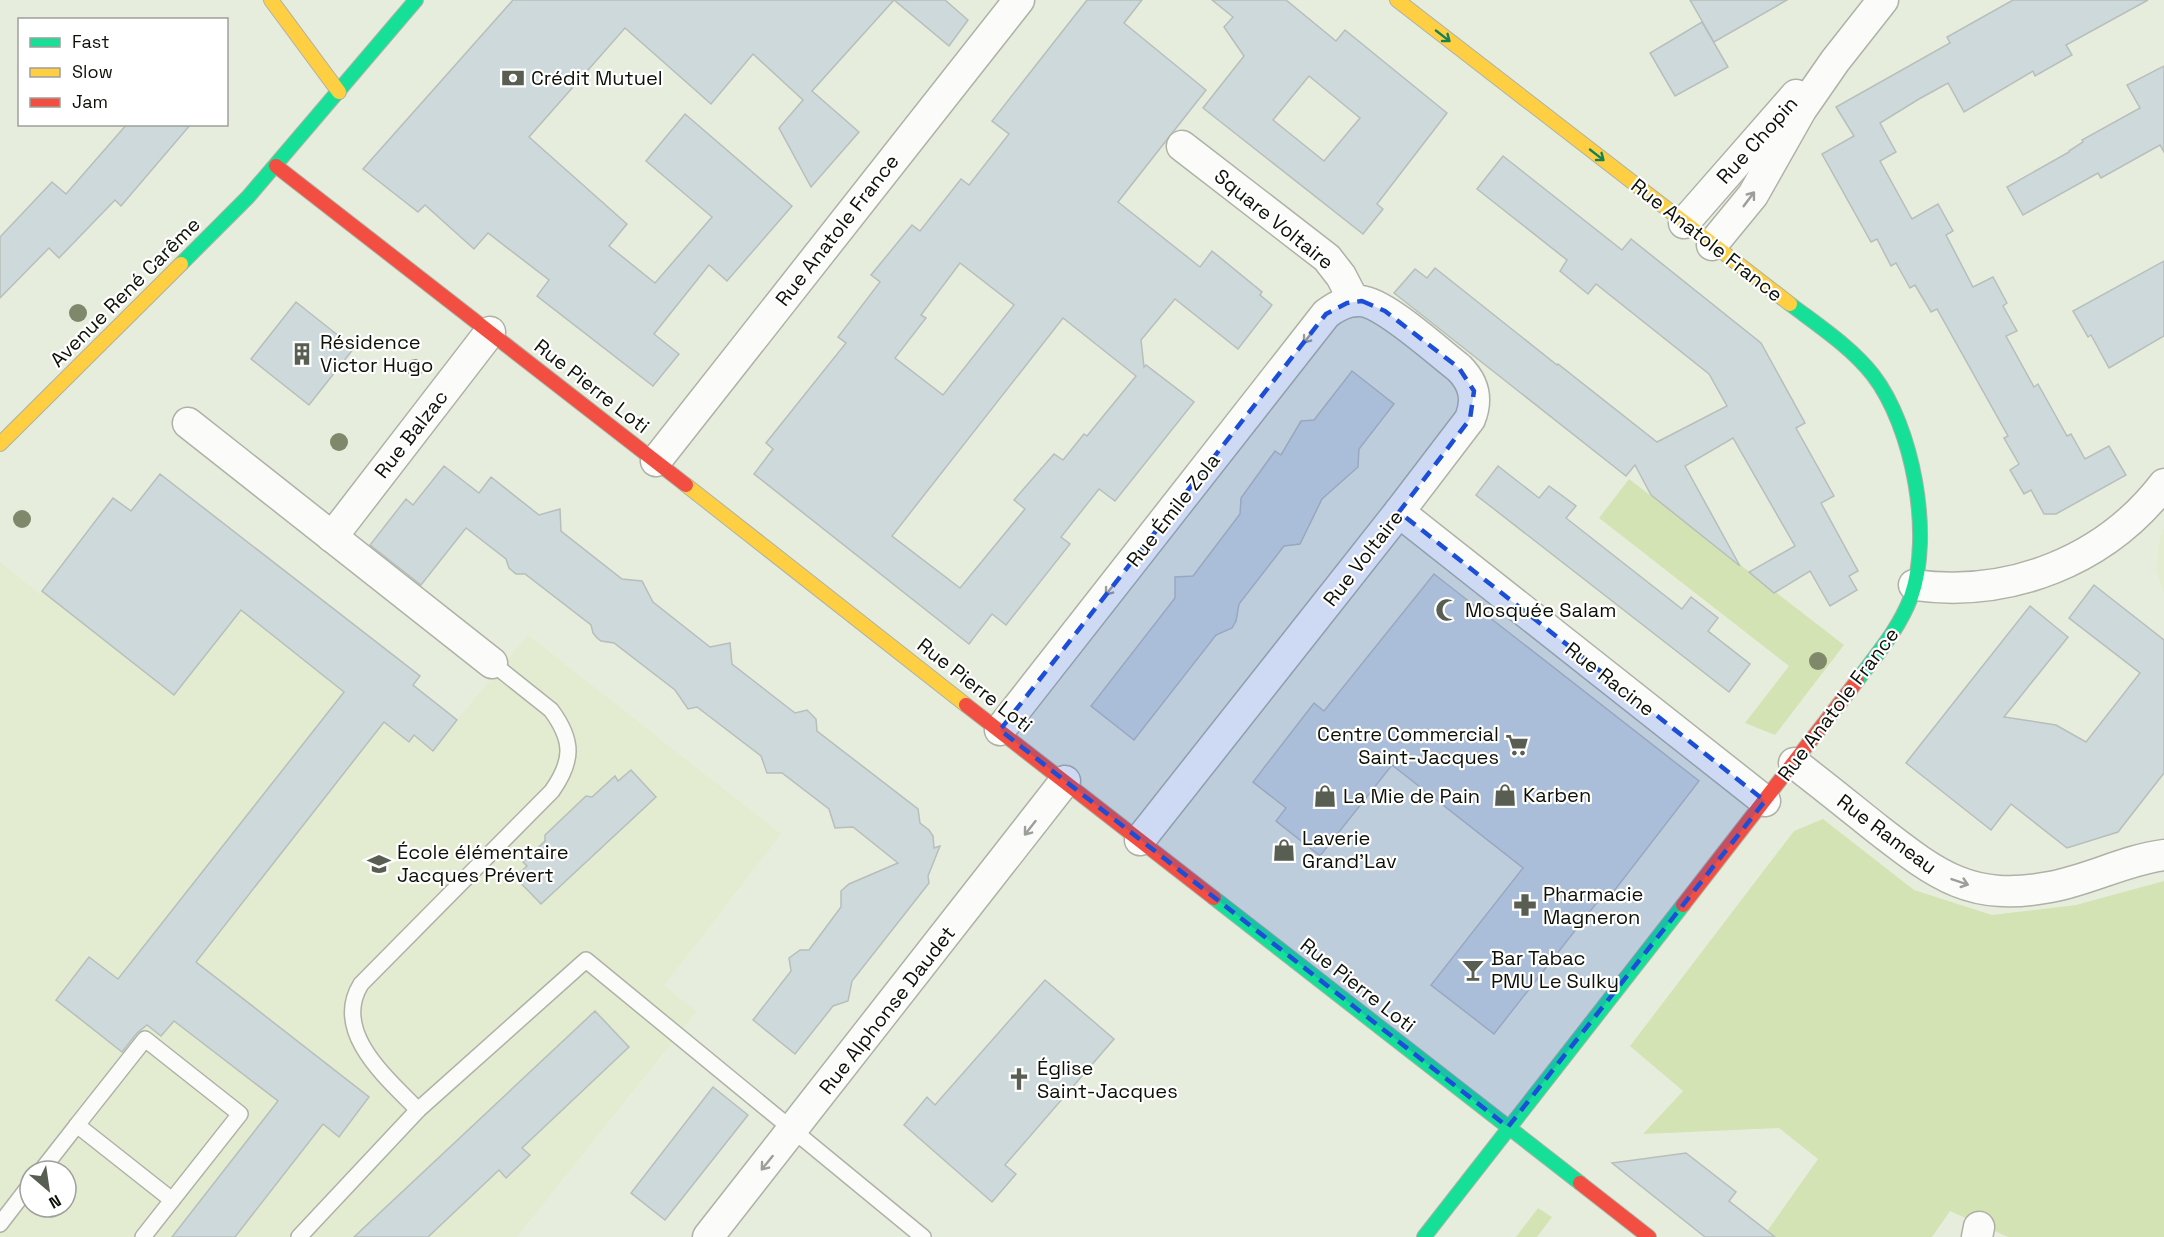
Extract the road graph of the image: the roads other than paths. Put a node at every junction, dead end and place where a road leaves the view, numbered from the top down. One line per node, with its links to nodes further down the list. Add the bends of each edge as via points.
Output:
1 (271, 0): 7 (street)
2 (416, 0): 7 (street, Avenue René Carême)
3 (1019, 0): 16 (street, Rue Anatole France)
4 (1397, 0): 10 (street, Rue Anatole France, one-way to 10)
5 (1883, 0): 6 (street, Rue Chopin)
6 (1834, 61): 10 (street, Rue Chopin, via 1788,103); 11 (street, Rue Chopin, one-way to 6, via 1753,195)
7 (339, 92): 9 (street, Avenue René Carême)
8 (1182, 146): 12 (street, Square Voltaire, via 1327,258)
9 (276, 166): 13 (street, Rue Pierre Loti); 15 (street, Avenue René Carême)
10 (1684, 223): 11 (street, Rue Anatole France)
11 (1712, 245): 20 (street, Rue Anatole France, via 1829,334 1878,383 1896,417 1916,496 1919,534)
12 (1354, 302): 18 (street, Rue Voltaire, via 1385,311 1459,368 1474,391 1470,419); 22 (street, Rue Émile Zola, one-way to 22, via 1326,314)
13 (490, 332): 16 (street, Rue Pierre Loti); 19 (street, Rue Balzac)
14 (188, 423): 19 (street)
15 (0, 444)
16 (656, 461): 22 (street, Rue Pierre Loti)
17 (2164, 484): 20 (street, via 2121,529 2052,568 1975,588)
18 (1399, 512): 25 (street, Rue Racine); 26 (street, Rue Voltaire)
19 (332, 537): 21 (street)
20 (1914, 585): 23 (street, Rue Anatole France, via 1894,632)
21 (492, 663): 28 (lane, via 558,720 566,740 568,762 552,791 355,993 353,1015 359,1039 379,1069)
22 (1000, 730): 24 (street, Rue Pierre Loti)
23 (1794, 763): 25 (street, Rue Anatole France); 27 (street, Rue Rameau, one-way to 27, via 1924,865 1973,887 2015,891 2051,887)
24 (1065, 781): 26 (street, Rue Pierre Loti); 31 (street, Rue Alphonse Daudet, one-way to 31)
25 (1765, 801): 30 (street, Rue Anatole France)
26 (1140, 840): 30 (street, Rue Pierre Loti)
27 (2164, 855)
28 (418, 1110): 31 (lane, via 586,960); 37 (lane)
29 (77, 1125): 32 (lane); 33 (lane); 33 (lane, via 145,1039 240,1114)
30 (1508, 1127): 40 (street, Rue Anatole France); 41 (street, Rue Pierre Loti)
31 (794, 1129): 38 (street, Rue Alphonse Daudet, one-way to 38); 39 (lane)
32 (50, 1159)
33 (172, 1200): 36 (lane)
34 (18, 1201): 35 (lane)
35 (0, 1224)
36 (143, 1237)
37 (299, 1237)
38 (708, 1237)
39 (923, 1237)
40 (1424, 1237)
41 (1649, 1237)

